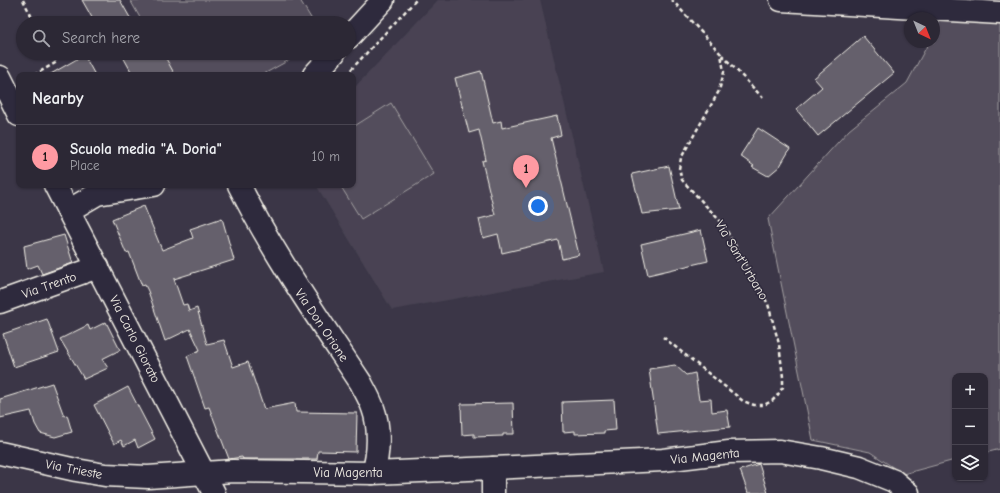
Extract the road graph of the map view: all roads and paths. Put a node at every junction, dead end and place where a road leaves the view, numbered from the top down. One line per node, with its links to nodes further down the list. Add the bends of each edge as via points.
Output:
1 (23, 0): 7 (path)
2 (383, 0): 8 (street)
3 (416, 0): 14 (path)
4 (672, 0): 9 (path)
5 (781, 0): 6 (street)
6 (1000, 13)
7 (31, 16)
8 (356, 29)
9 (721, 54): 16 (path); 24 (path, Via Sant'Urbano, via 724,72 719,91 681,158 679,169 682,180 722,224 768,304 779,344 783,387 772,401 764,405 743,401)
10 (56, 60): 12 (path, via 57,62)
11 (328, 60): 13 (street)
12 (39, 72)
13 (317, 72)
14 (349, 72)
15 (0, 77): 17 (street)
16 (763, 98)
17 (12, 115)
18 (56, 188): 21 (street, Via Carlo Giorato)
19 (135, 188): 21 (street, via 97,194)
20 (241, 188): 28 (street, Via Don Orione, via 290,277 369,399 375,416 378,443)
21 (68, 211): 22 (street, Via Carlo Giorato)
22 (98, 267): 23 (street, Via Trento); 26 (street, Via Carlo Giorato)
23 (0, 302)
24 (663, 337)
25 (0, 453): 26 (street, Via Trieste, via 105,475 148,477 179,467)
26 (199, 465): 28 (street, Via Magenta, via 233,471); 29 (street, Via Carlo Giorato)
27 (493, 468): 28 (street, Via Magenta); 30 (street); 31 (street, Via Magenta, via 663,460 728,452 780,451 859,467 894,481)
28 (373, 473)
29 (214, 493)
30 (493, 493)
31 (908, 493)

